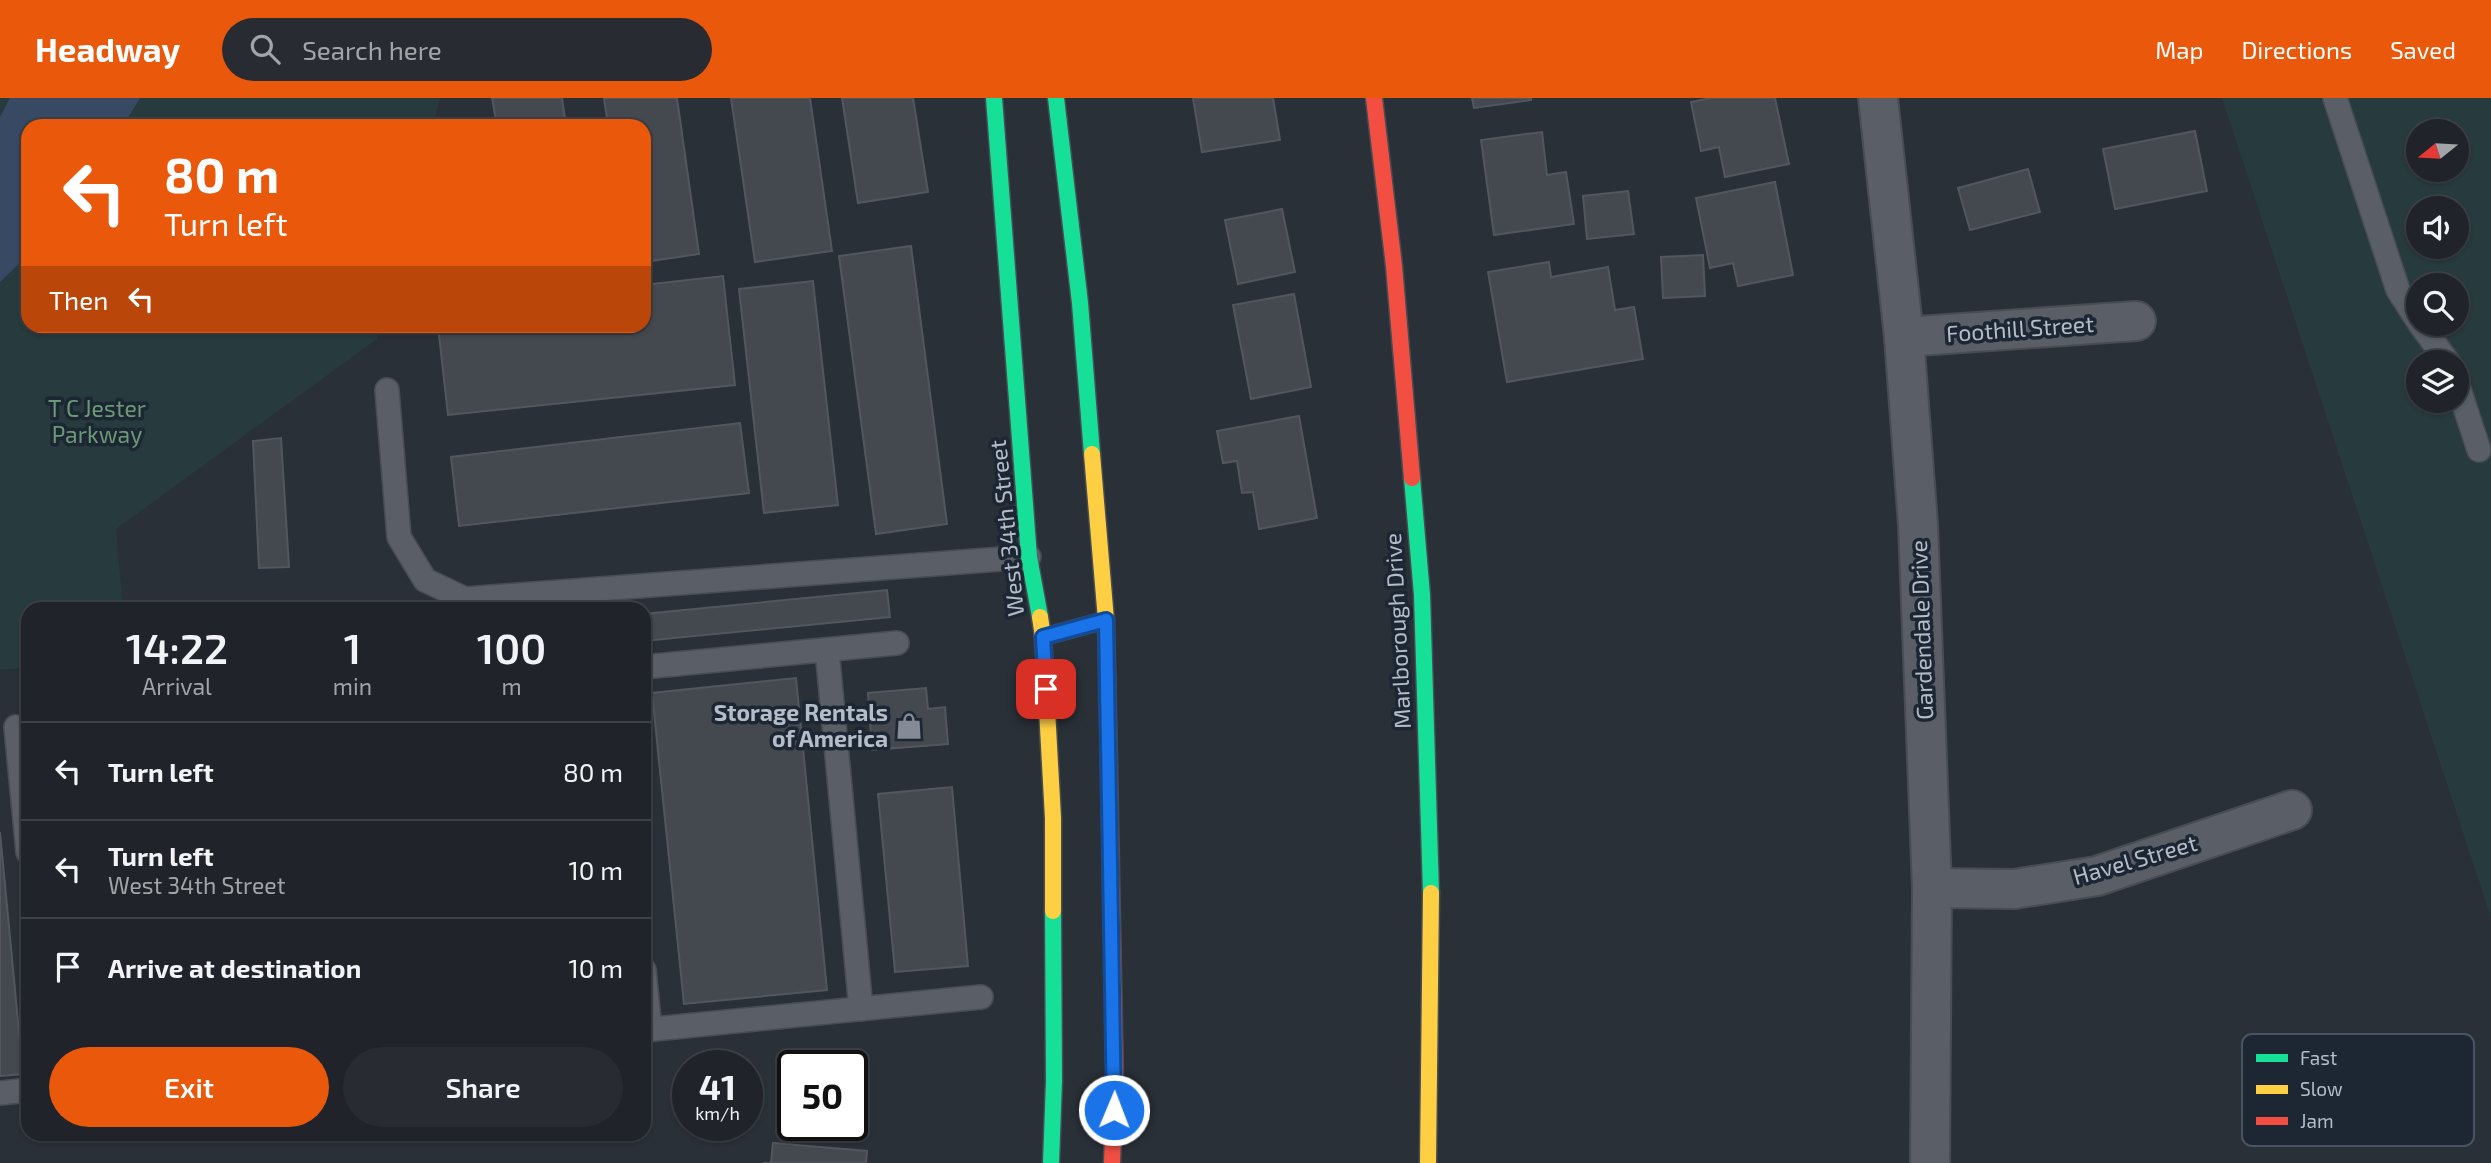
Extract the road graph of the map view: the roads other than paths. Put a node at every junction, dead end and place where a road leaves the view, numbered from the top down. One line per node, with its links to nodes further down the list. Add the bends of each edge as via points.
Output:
1 (994, 98): 12 (main road, West 34th Street)
2 (1056, 98): 13 (main road, via 1080,303)
3 (1374, 98): 29 (main road, Marlborough Drive, via 1394,266 1422,595 1431,906)
4 (1878, 98): 8 (street, Gardendale Drive)
5 (2335, 98): 6 (lane, via 2398,290)
6 (2406, 302)
7 (2136, 321): 8 (street, Foothill Street)
8 (1904, 337): 21 (street, Gardendale Drive, via 1918,525)
9 (387, 390): 12 (lane, via 398,537 425,580 465,599)
10 (2467, 413): 11 (lane)
11 (2479, 450)
12 (1028, 557): 14 (main road, West 34th Street)
13 (1106, 620): 14 (main road); 28 (main road)
14 (1043, 637): 27 (main road, West 34th Street, via 1060,1081)
15 (897, 643): 16 (lane)
16 (827, 650): 17 (lane); 23 (lane)
17 (651, 666)
18 (15, 727): 19 (lane)
19 (21, 785)
20 (2292, 810): 21 (street, Havel Street, via 2097,876 2014,889)
21 (1932, 888): 30 (street, Gardendale Drive)
22 (981, 997): 23 (lane)
23 (862, 1009): 24 (lane)
24 (651, 1030)
25 (21, 1091): 26 (lane)
26 (0, 1093)
27 (1051, 1163)
28 (1112, 1163)
29 (1428, 1163)
30 (1930, 1163)

